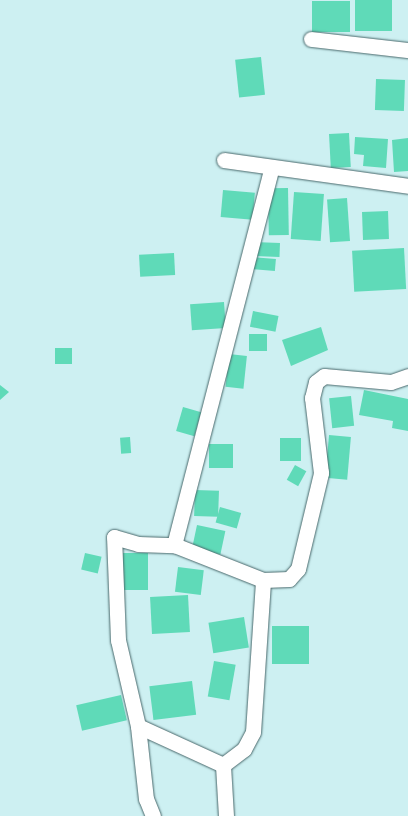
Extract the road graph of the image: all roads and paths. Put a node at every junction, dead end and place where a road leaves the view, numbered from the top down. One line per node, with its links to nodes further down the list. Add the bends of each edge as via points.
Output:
1 (311, 39): 2 (street)
2 (408, 50)
3 (224, 160): 4 (street)
4 (271, 170): 5 (street); 7 (street)
5 (408, 186)
6 (408, 376): 8 (street, via 390,382 324,376 316,382 312,398 321,474 298,569 289,579)
7 (174, 544): 8 (street); 9 (street, via 138,544 114,537 118,640)
8 (263, 580): 10 (street, via 253,732 244,749)
9 (138, 726): 10 (street); 11 (street, via 146,798)
10 (223, 765): 12 (street)
11 (154, 816)
12 (226, 816)

